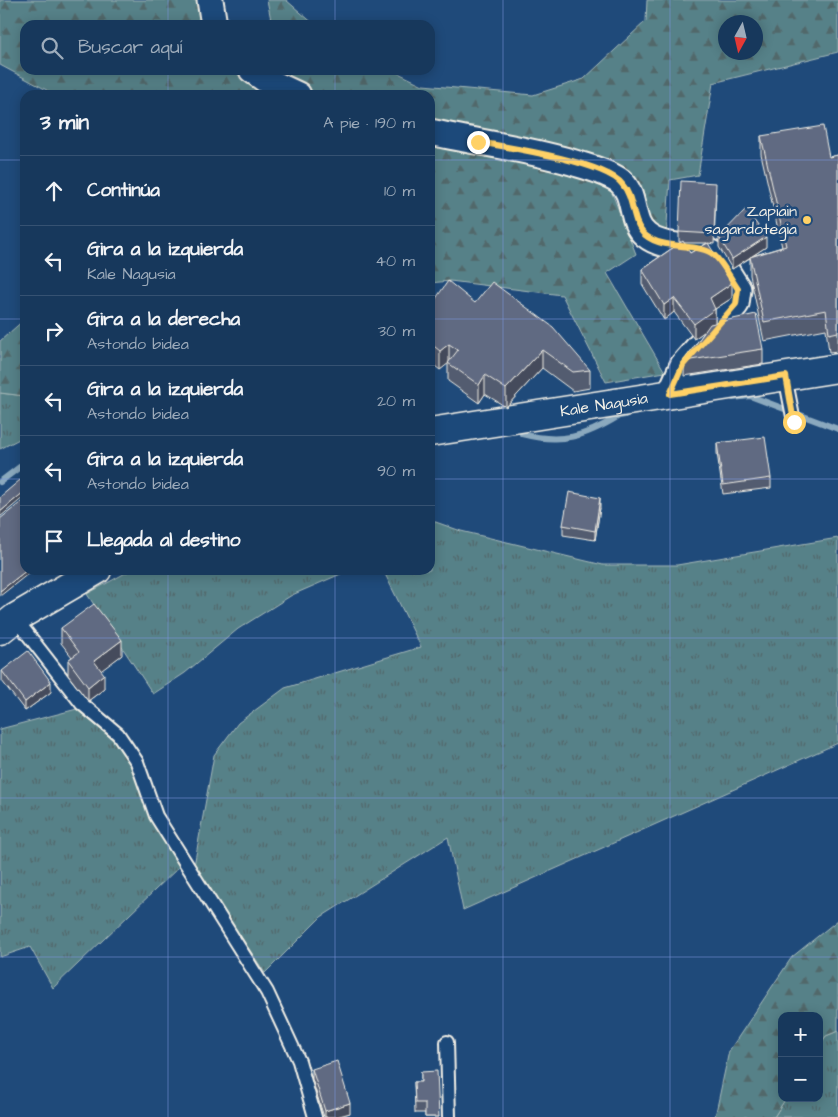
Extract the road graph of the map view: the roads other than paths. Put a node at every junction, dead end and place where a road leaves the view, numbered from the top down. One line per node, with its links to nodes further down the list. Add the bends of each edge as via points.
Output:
1 (210, 0): 2 (street)
2 (213, 20)
3 (261, 75): 4 (street)
4 (289, 90)
5 (435, 133): 8 (street, via 543,153 592,168 621,181 630,194 638,225 645,235 660,243 714,255 738,289 736,304 683,365)
6 (838, 368): 7 (street, Kale Nagusia)
7 (787, 385): 8 (street, Kale Nagusia); 9 (lane)
8 (670, 394): 10 (street, Kale Nagusia)
9 (794, 422)
10 (435, 431)
11 (89, 575): 12 (street)
12 (7, 624): 14 (lane, via 82,704 118,734 137,762 156,816 267,992 299,1061)
13 (447, 1042): 15 (lane)
14 (315, 1117)
15 (449, 1117)

